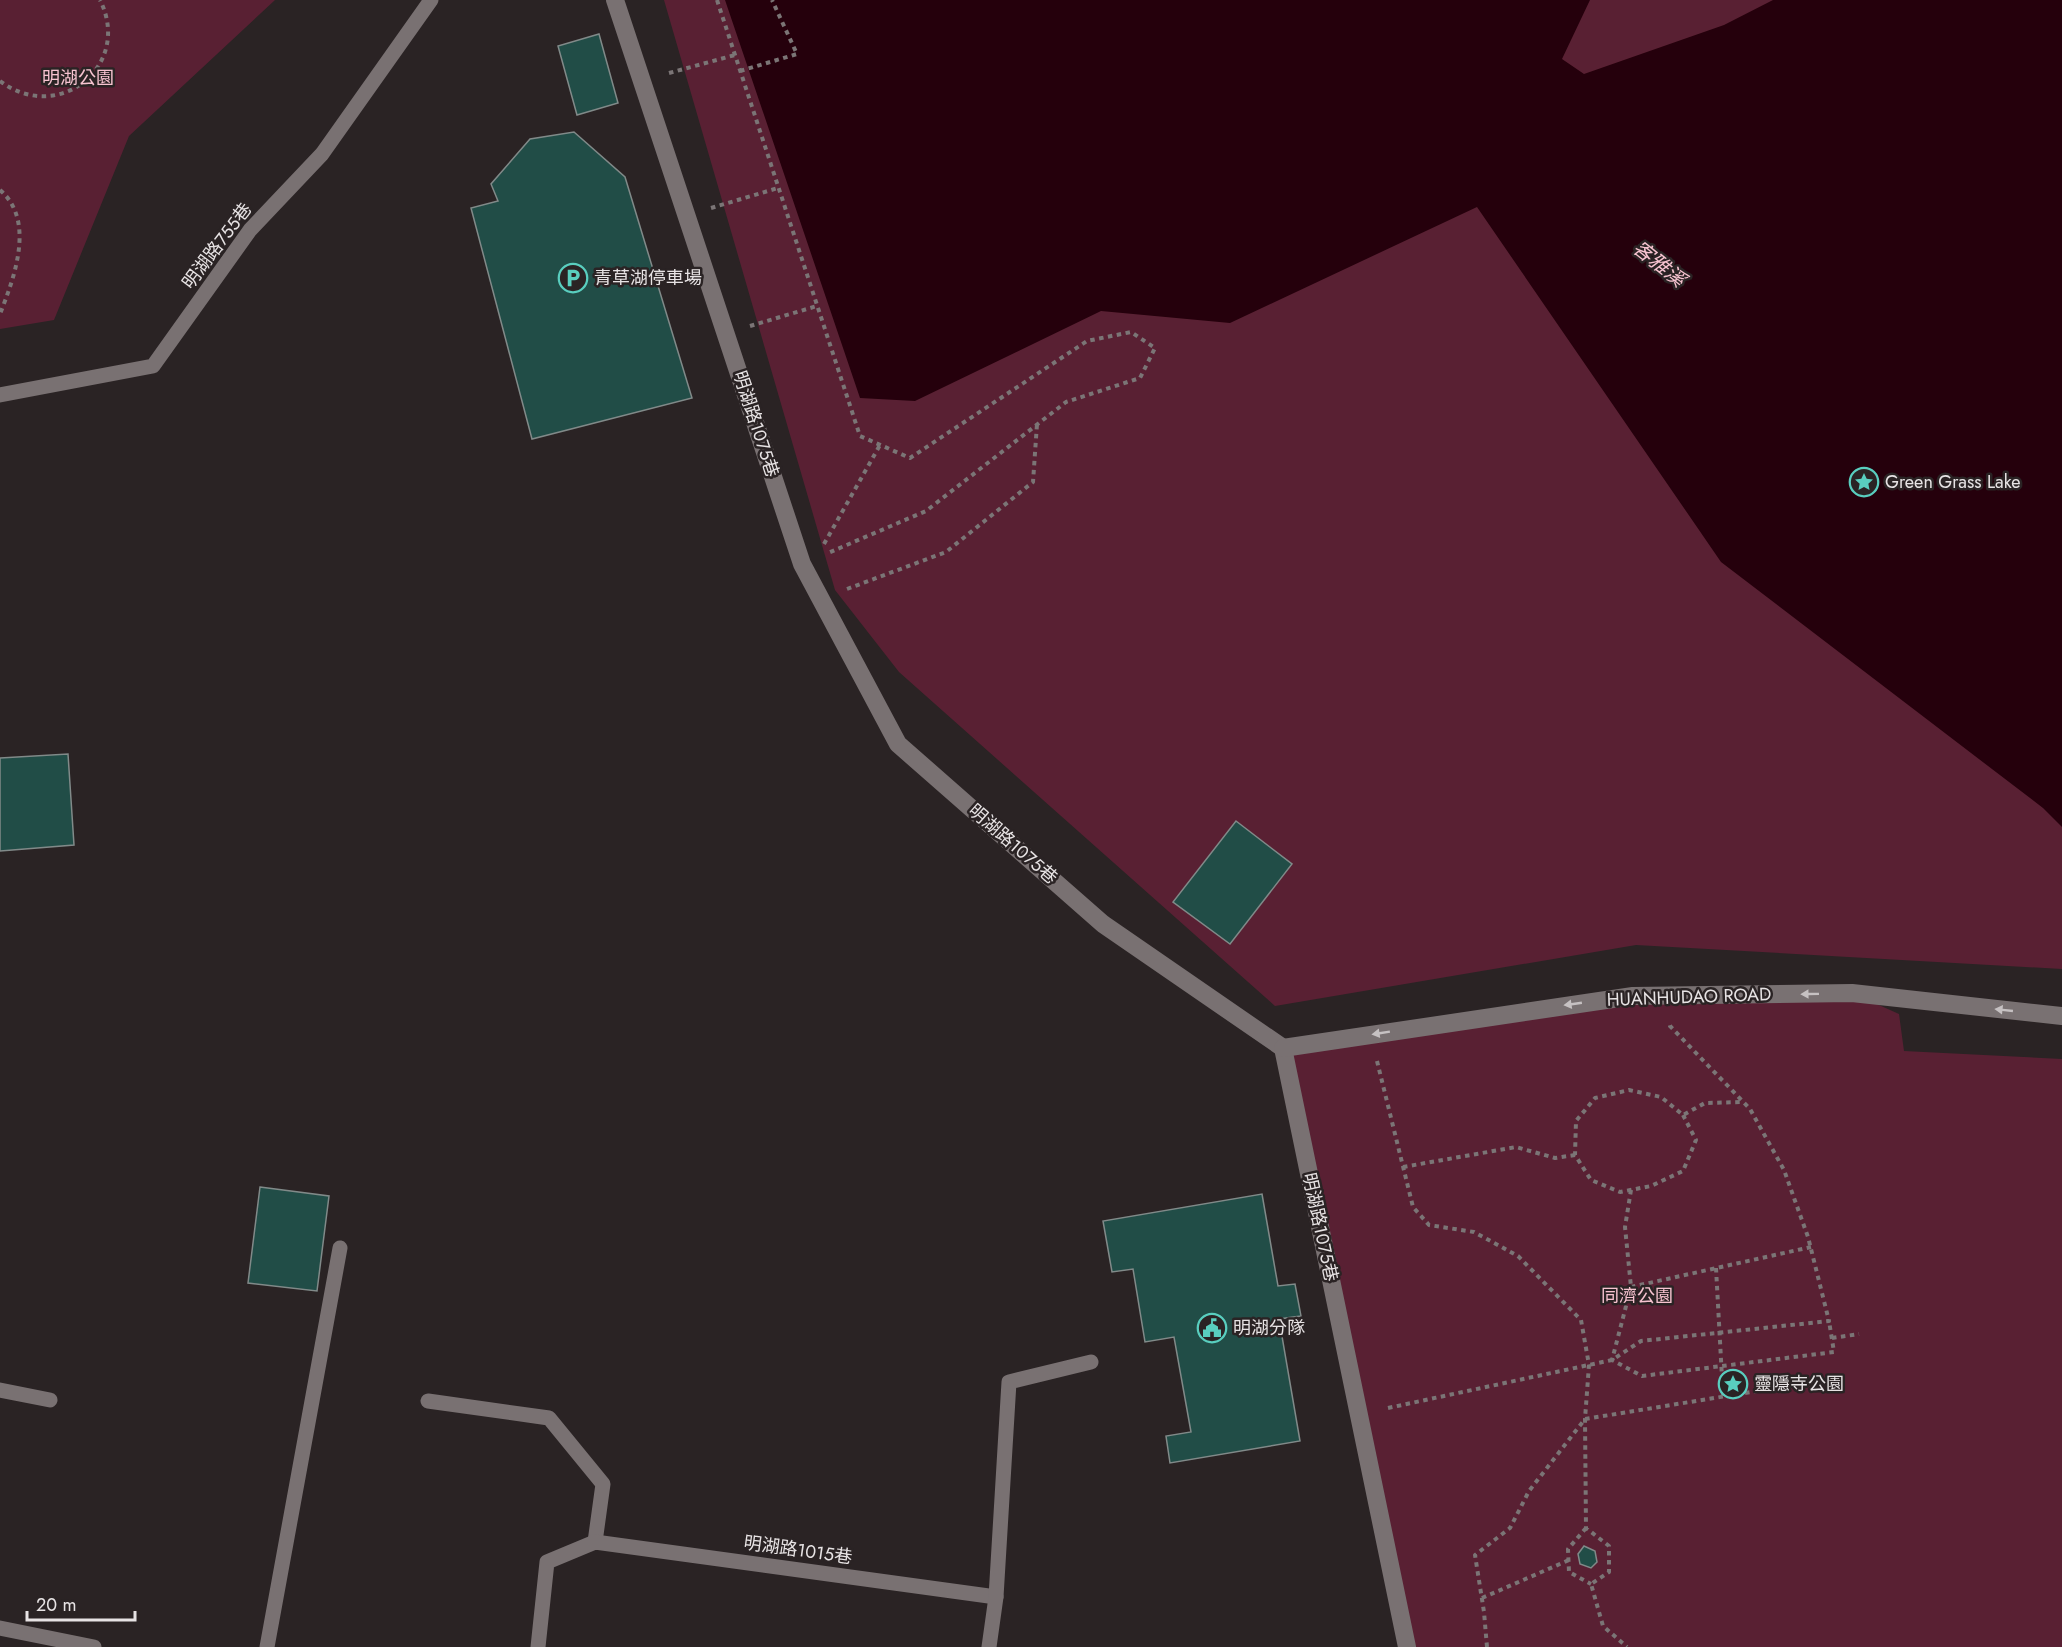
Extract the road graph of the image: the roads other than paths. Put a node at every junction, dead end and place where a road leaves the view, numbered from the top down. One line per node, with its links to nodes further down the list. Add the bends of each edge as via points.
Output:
1 (431, 0): 3 (lane, 明湖路755巷, via 322,154 249,230 153,366)
2 (615, 0): 5 (street, 明湖路1075巷, via 726,333 809,562 898,744 1103,924)
3 (0, 395)
4 (2062, 1016): 5 (street, HUANHUDAO ROAD, one-way to 5, via 1852,993 1633,996)
5 (1283, 1048): 18 (street, 明湖路1075巷)
6 (340, 1248): 15 (lane)
7 (1091, 1362): 12 (lane, via 1010,1382)
8 (0, 1390): 9 (lane)
9 (50, 1400)
10 (428, 1401): 11 (lane, via 549,1418 603,1484)
11 (595, 1542): 12 (lane, 明湖路1015巷); 16 (lane, via 547,1562)
12 (996, 1597): 17 (lane)
13 (0, 1628): 14 (lane)
14 (94, 1647)
15 (267, 1647)
16 (538, 1647)
17 (989, 1647)
18 (1407, 1647)

